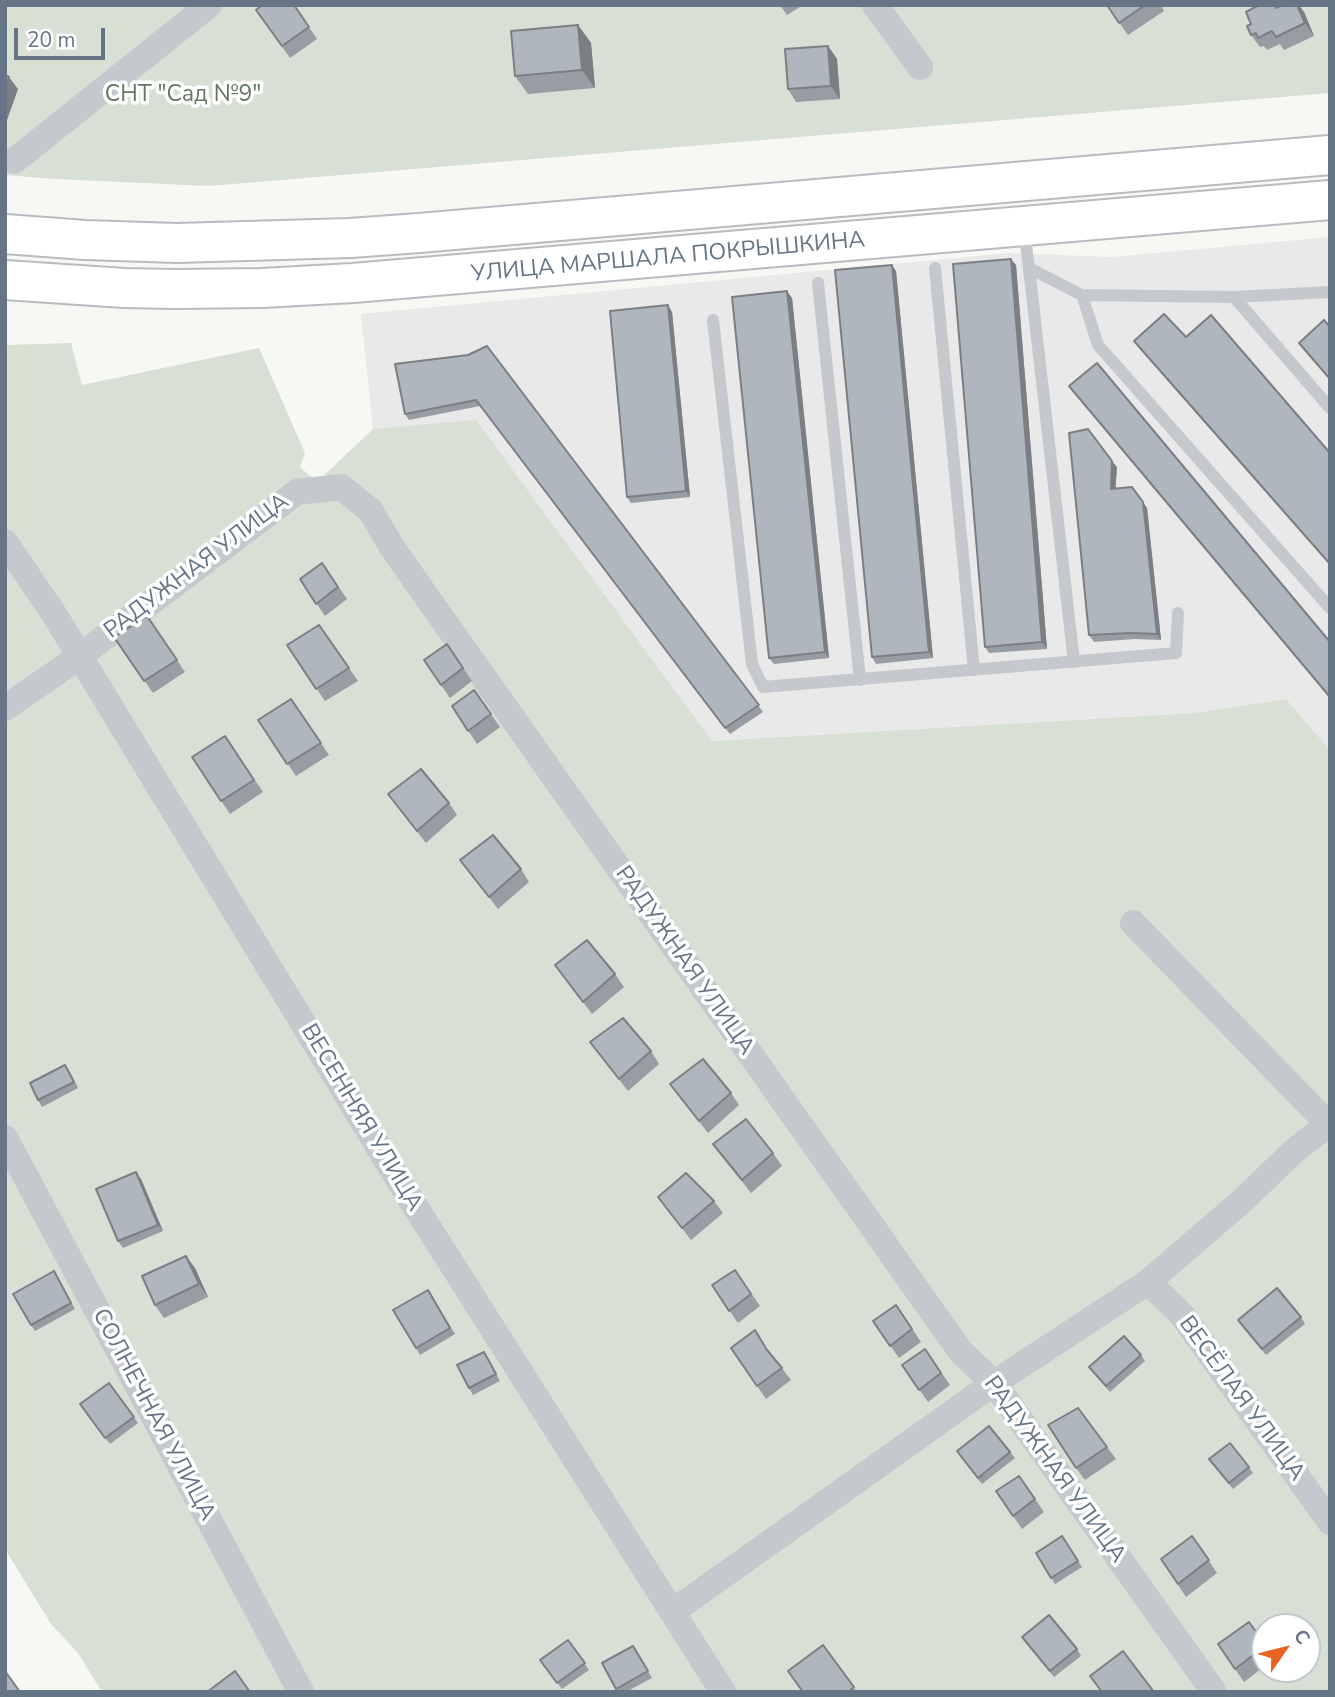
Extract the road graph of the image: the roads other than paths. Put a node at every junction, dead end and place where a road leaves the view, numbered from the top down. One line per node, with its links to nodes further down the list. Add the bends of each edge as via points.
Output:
1 (208, 5): 5 (street)
2 (875, 5): 3 (street)
3 (920, 67)
4 (1330, 155): 8 (main road, УЛИЦА МАРШАЛА ПОКРЫШКИНА, via 350,237 177,243)
5 (15, 161)
6 (1330, 200): 7 (main road, УЛИЦА МАРШАЛА ПОКРЫШКИНА)
7 (1024, 226): 10 (lane); 11 (main road, УЛИЦА МАРШАЛА ПОКРЫШКИНА, via 353,284 176,289)
8 (5, 234)
9 (935, 268): 23 (lane)
10 (1029, 268): 14 (lane); 22 (lane)
11 (5, 280)
12 (818, 284): 24 (lane)
13 (1330, 292): 15 (lane)
14 (1082, 295): 15 (lane); 19 (lane, via 1098,345)
15 (1234, 296): 17 (lane)
16 (713, 320): 24 (lane, via 752,664 763,688)
17 (1330, 408)
18 (5, 542): 21 (street, ВЕСЕННЯЯ УЛИЦА)
19 (1330, 608)
20 (1178, 613): 22 (lane, via 1176,653)
21 (80, 656): 25 (street, РАДУЖНАЯ УЛИЦА); 30 (street, РАДУЖНАЯ УЛИЦА, via 297,492 341,487 370,510 393,549 961,1352); 32 (street, ВЕСЕННЯЯ УЛИЦА, via 401,1184)
22 (1074, 662): 23 (lane)
23 (974, 670): 24 (lane)
24 (860, 680)
25 (5, 708)
26 (1133, 923): 27 (street)
27 (1329, 1123): 29 (street)
28 (5, 1138): 33 (street, СОЛНЕЧНАЯ УЛИЦА)
29 (1148, 1282): 30 (street); 31 (street, ВЕСЁЛАЯ УЛИЦА, via 1182,1315)
30 (993, 1383): 32 (street); 35 (street, РАДУЖНАЯ УЛИЦА)
31 (1330, 1522)
32 (672, 1612): 34 (street, ВЕСЕННЯЯ УЛИЦА)
33 (301, 1692)
34 (723, 1692)
35 (1214, 1692)

